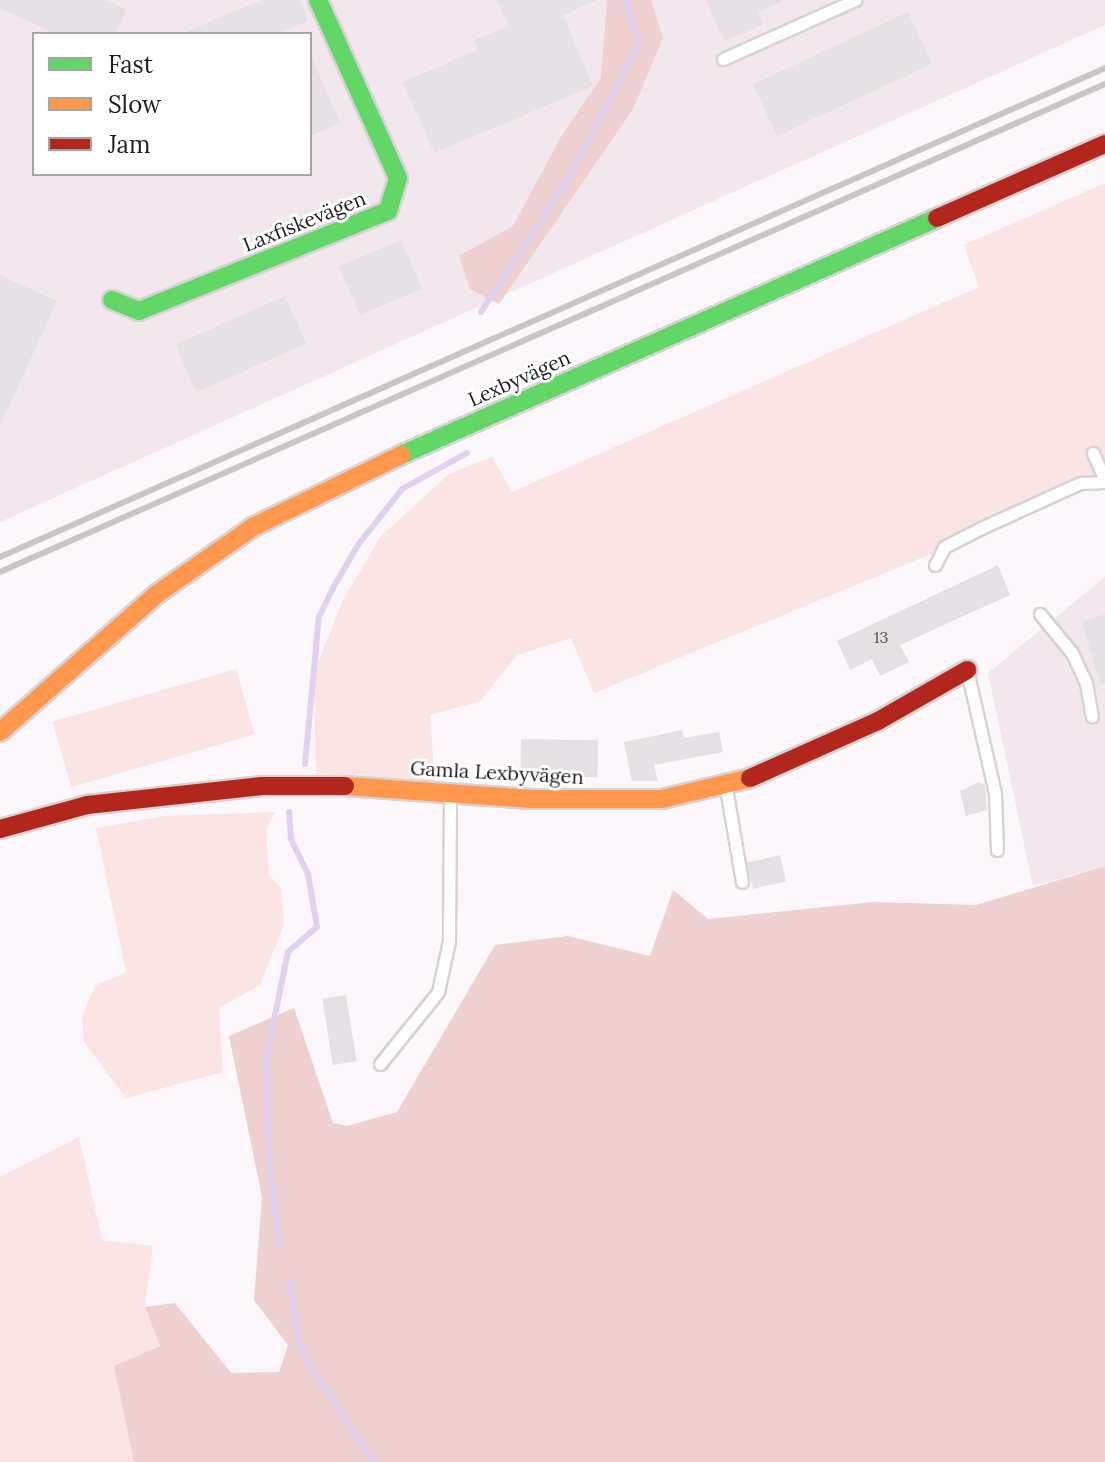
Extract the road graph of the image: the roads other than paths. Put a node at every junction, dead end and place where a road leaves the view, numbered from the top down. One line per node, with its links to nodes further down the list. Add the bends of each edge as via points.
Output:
1 (318, 0): 5 (street, Laxfiskevägen, via 398,178 388,211 139,311)
2 (855, 0): 3 (lane)
3 (723, 59)
4 (1105, 144): 12 (street, Lexbyvägen, via 317,492 253,527 169,584)
5 (112, 300)
6 (1093, 453): 7 (lane)
7 (1105, 481): 8 (lane, via 1080,483 981,528 944,547)
8 (935, 565)
9 (1040, 614): 11 (lane, via 1072,653 1086,683)
10 (967, 670): 13 (street, Gamla Lexbyvägen, via 878,721); 16 (lane, via 995,793)
11 (1092, 716)
12 (0, 732)
13 (726, 787): 14 (street, Gamla Lexbyvägen, via 662,799); 17 (lane)
14 (450, 794): 15 (street, Gamla Lexbyvägen, via 379,786 226,789 87,805); 18 (lane, via 449,941 438,992)
15 (0, 829)
16 (997, 850)
17 (742, 882)
18 (380, 1064)

